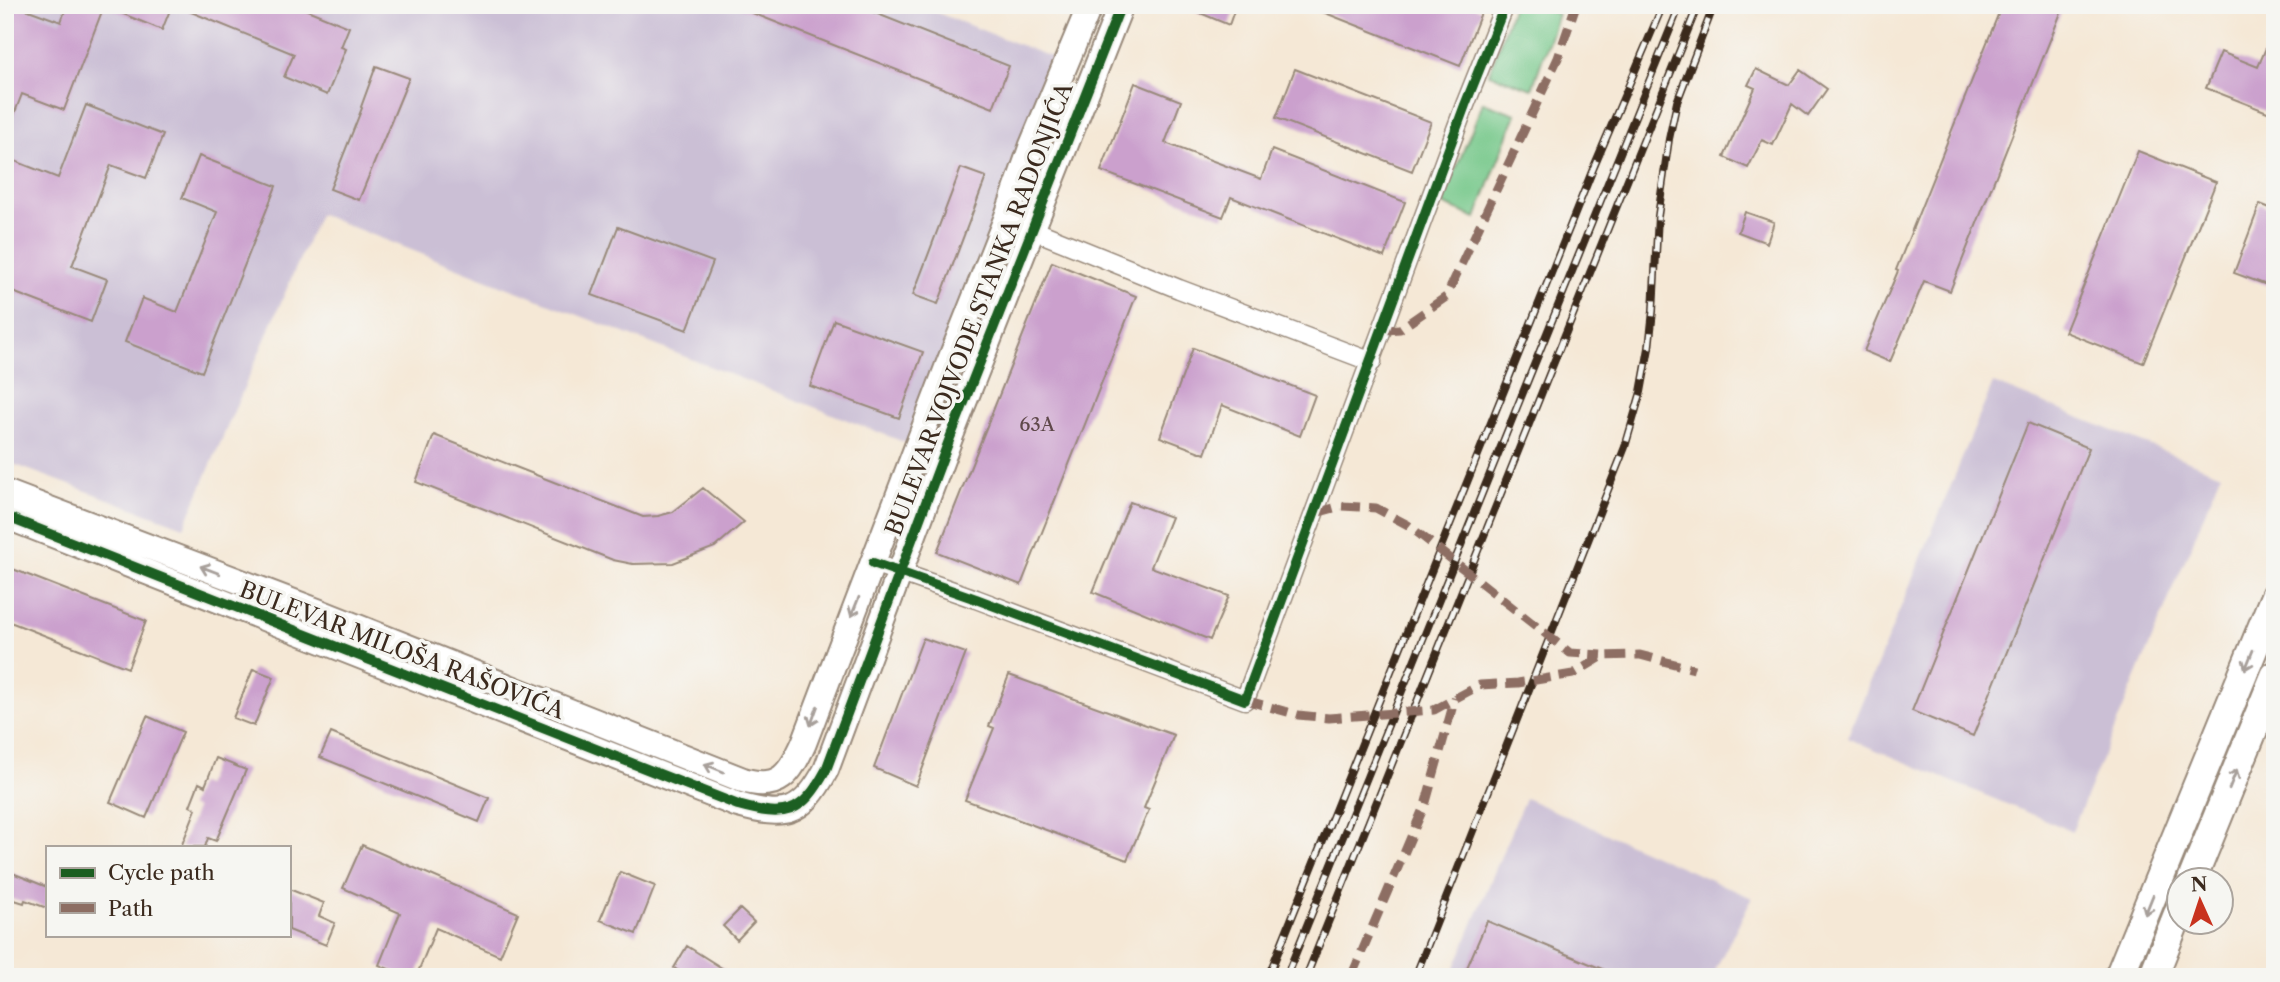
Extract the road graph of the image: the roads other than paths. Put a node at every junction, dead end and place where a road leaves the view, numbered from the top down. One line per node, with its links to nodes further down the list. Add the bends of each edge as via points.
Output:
1 (1090, 5): 4 (street, BULEVAR VOJVODE STANKA RADONJIĆA)
2 (1121, 5): 5 (street, BULEVAR VOJVODE STANKA RADONJIĆA)
3 (1505, 5): 6 (street)
4 (1006, 219): 5 (street); 9 (street, BULEVAR VOJVODE STANKA RADONJIĆA)
5 (1033, 228): 6 (street); 10 (street, BULEVAR VOJVODE STANKA RADONJIĆA)
6 (1372, 362): 10 (street, via 1245,700)
7 (5, 492): 13 (street, BULEVAR MILOŠA RAŠOVIĆA, one-way to 7, via 758,784 743,780)
8 (5, 516): 14 (street, BULEVAR MILOŠA RAŠOVIĆA, via 738,805)
9 (873, 563): 10 (street); 13 (street, BULEVAR VOJVODE STANKA RADONJIĆA, one-way to 13, via 794,764)
10 (900, 572): 14 (street, BULEVAR VOJVODE STANKA RADONJIĆA, via 826,770 808,799)
11 (2275, 596): 17 (main road, one-way to 17)
12 (2275, 676): 15 (main road, one-way to 12)
13 (779, 780)
14 (786, 813)
15 (2198, 866)
16 (2170, 936): 18 (main road)
17 (2119, 977)
18 (2153, 977)

